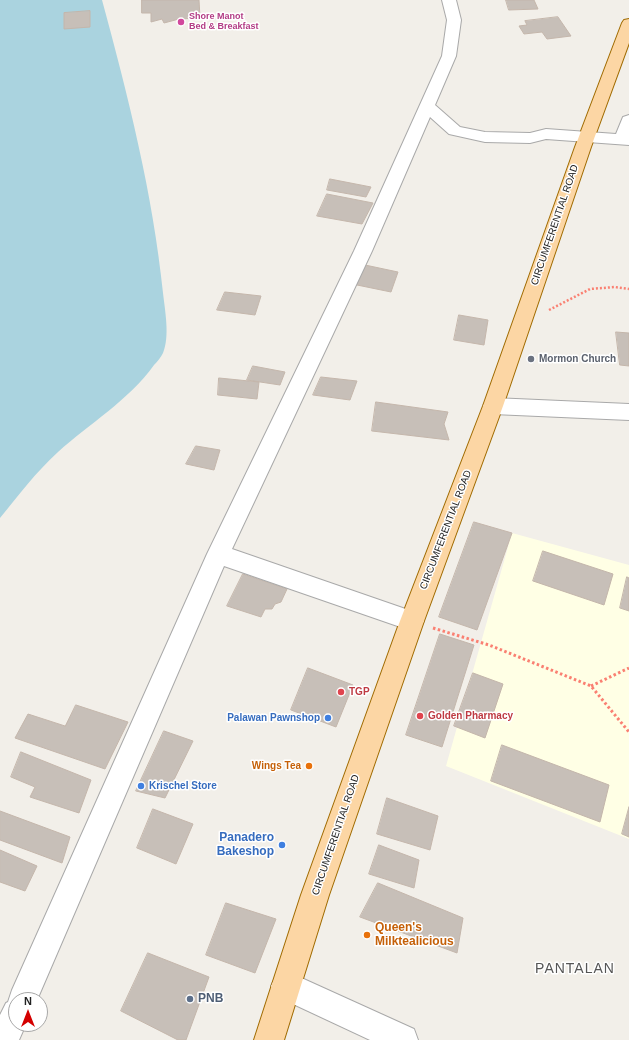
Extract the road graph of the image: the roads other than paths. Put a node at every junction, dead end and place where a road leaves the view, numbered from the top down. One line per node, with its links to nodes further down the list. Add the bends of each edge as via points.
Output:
1 (449, 0): 3 (street, via 454,20 449,56)
2 (627, 30): 5 (main road, CIRCUMFERENTIAL ROAD)
3 (427, 106): 5 (street, via 447,126 465,134 509,139 546,134); 9 (street, via 363,251)
4 (629, 120): 6 (street)
5 (587, 136): 6 (street); 7 (main road, CIRCUMFERENTIAL ROAD)
6 (625, 140)
7 (493, 406): 8 (street); 10 (main road, CIRCUMFERENTIAL ROAD)
8 (629, 412)
9 (218, 554): 10 (street); 12 (street)
10 (412, 621): 11 (main road, CIRCUMFERENTIAL ROAD, via 315,895)
11 (286, 986): 13 (main road, CIRCUMFERENTIAL ROAD); 14 (street)
12 (26, 992)
13 (269, 1040)
14 (403, 1040)

